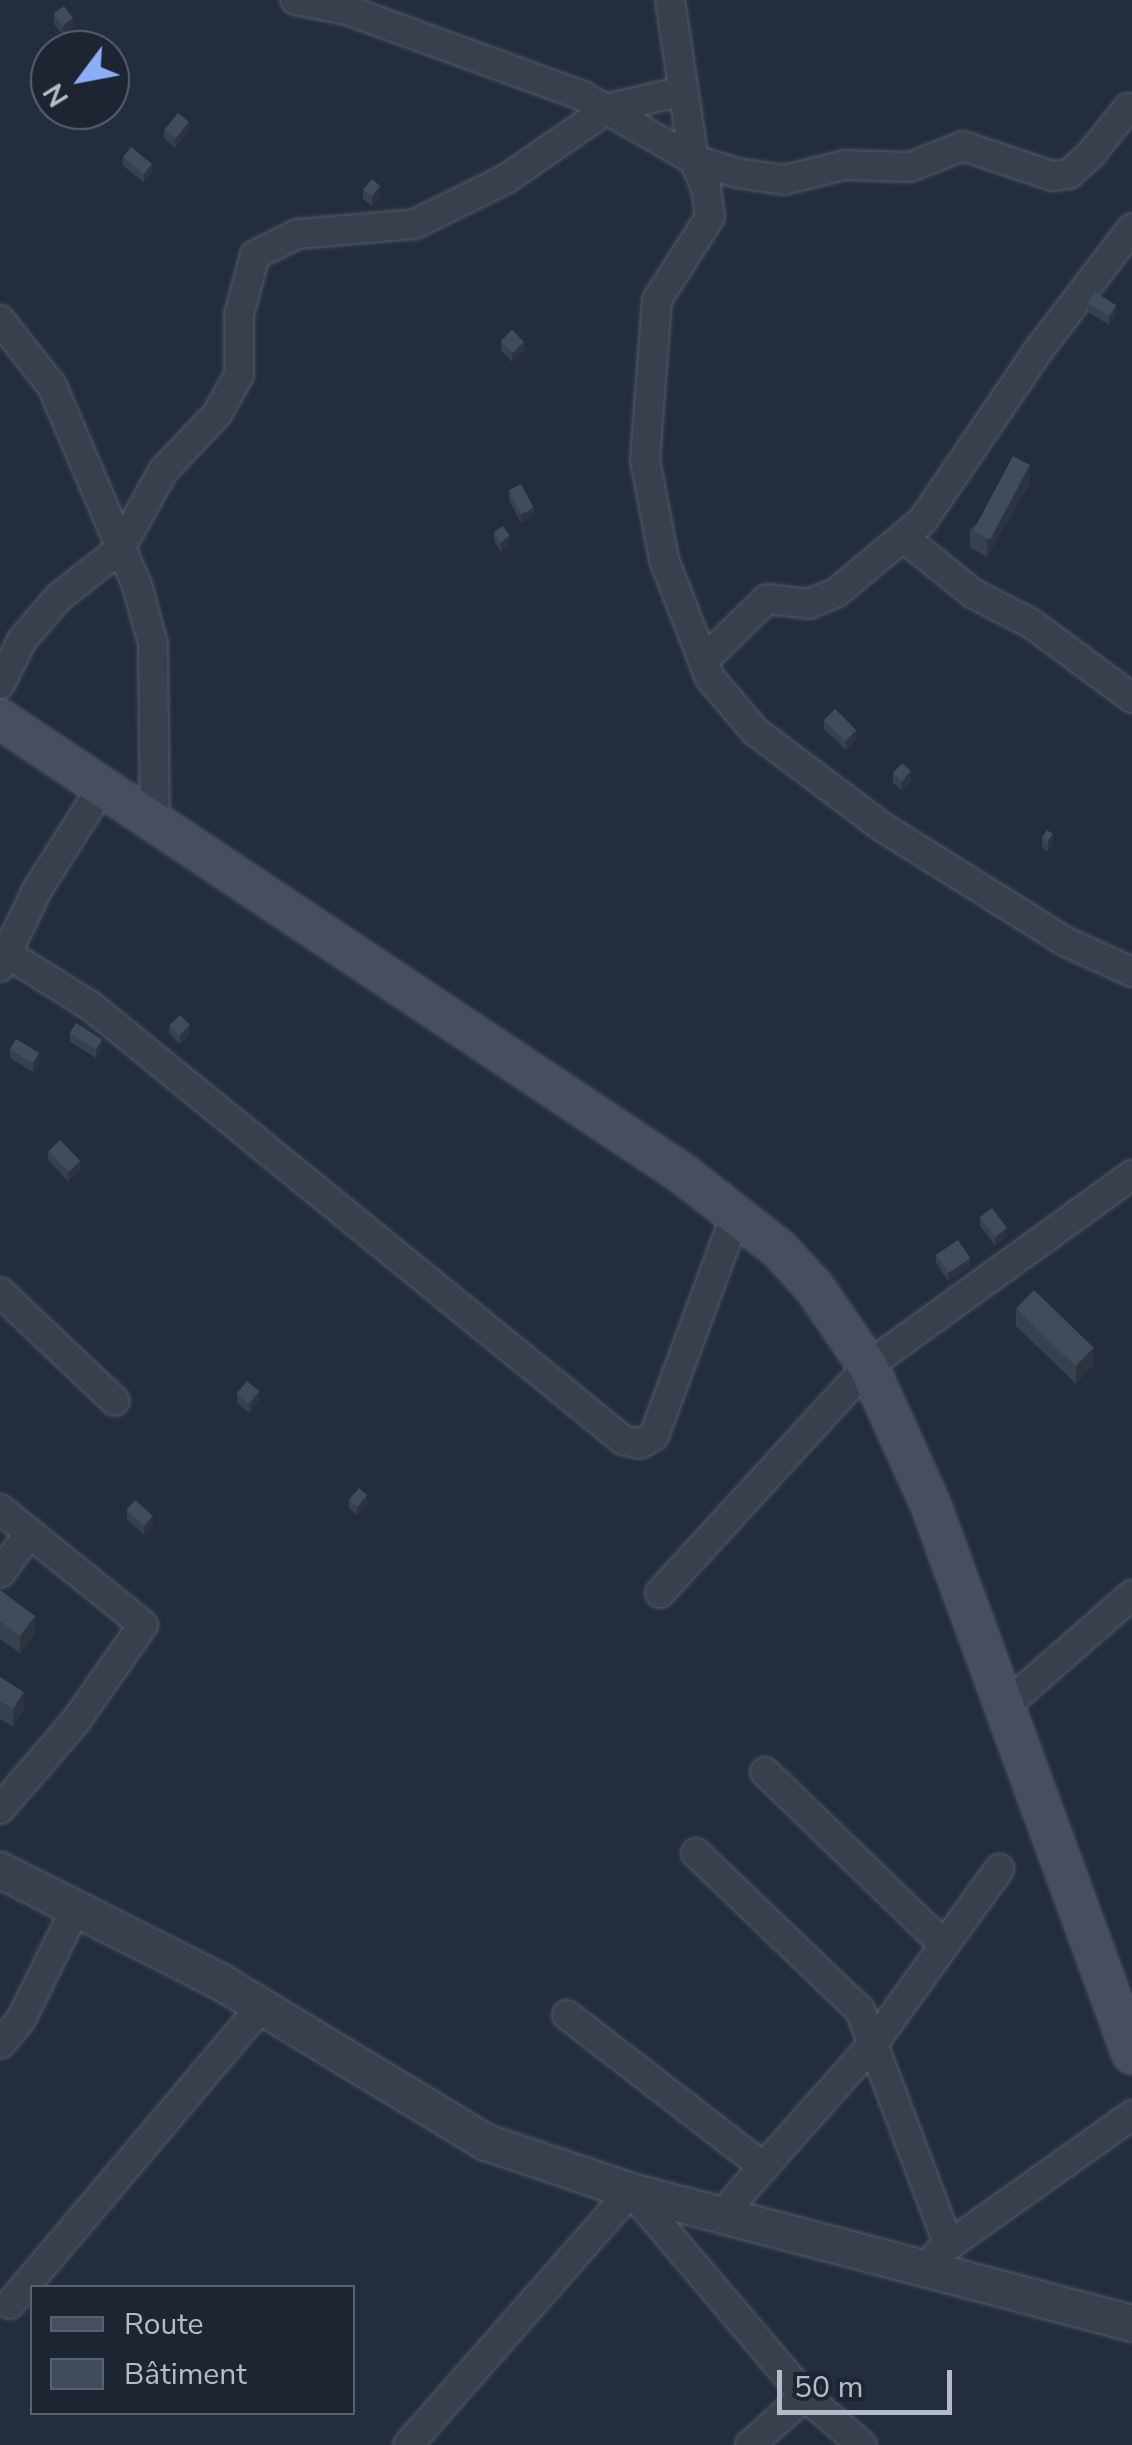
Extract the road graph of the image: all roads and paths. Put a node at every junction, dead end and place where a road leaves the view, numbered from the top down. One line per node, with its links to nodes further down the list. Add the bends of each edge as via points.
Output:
1 (295, 0): 4 (street, via 348,10)
2 (670, 0): 3 (street)
3 (683, 91): 4 (street); 6 (street)
4 (609, 108): 6 (street); 10 (street, via 456,207 415,224 297,234 255,255 239,315 239,375 217,414 163,472)
5 (1132, 111): 6 (street, via 1068,174 1052,176 963,146 910,167 845,165 784,180)
6 (694, 160): 11 (street, via 710,216 657,300 645,460 664,560)
7 (1132, 228): 9 (street, via 1037,352 923,520)
8 (0, 320): 10 (street, via 52,386)
9 (903, 536): 11 (street, via 837,592 809,604 767,599); 13 (street, via 974,594 1032,624)
10 (120, 550): 12 (street, via 58,598 22,640); 16 (street, via 153,644)
11 (703, 662): 18 (street, via 755,731 881,826 1064,941)
12 (0, 684)
13 (1132, 698)
14 (0, 719): 15 (main road)
15 (102, 787): 16 (main road); 17 (street, via 37,890)
16 (155, 821): 20 (main road)
17 (3, 960): 20 (street, via 92,1008 624,1440 640,1444 654,1436)
18 (1132, 972)
19 (1132, 1175): 22 (street)
20 (737, 1212): 22 (main road, via 814,1287)
21 (0, 1292): 23 (street)
22 (868, 1366): 27 (street); 29 (main road, via 930,1503)
23 (114, 1401)
24 (0, 1510): 25 (street)
25 (30, 1533): 26 (street); 31 (street, via 142,1625 75,1722)
26 (0, 1573)
27 (660, 1593)
28 (1132, 1596): 29 (street)
29 (1004, 1707): 41 (main road)
30 (765, 1772): 36 (street)
31 (0, 1808)
32 (696, 1853): 40 (street, via 860,2010)
33 (999, 1869): 36 (street)
34 (0, 1870): 35 (street)
35 (76, 1908): 37 (street); 39 (street, via 20,2021)
36 (944, 1945): 40 (street)
37 (261, 2006): 44 (street, via 486,2142); 48 (street)
38 (568, 2015): 43 (street)
39 (0, 2044)
40 (874, 2044): 43 (street); 46 (street)
41 (1132, 2054)
42 (1132, 2114): 46 (street)
43 (764, 2168): 45 (street)
44 (631, 2191): 45 (street); 50 (street); 51 (street)
45 (721, 2215): 47 (street)
46 (949, 2245): 47 (street)
47 (918, 2266): 49 (street)
48 (10, 2304)
49 (1132, 2323)
50 (805, 2396): 52 (street); 53 (street)
51 (408, 2445)
52 (750, 2445)
53 (862, 2445)

